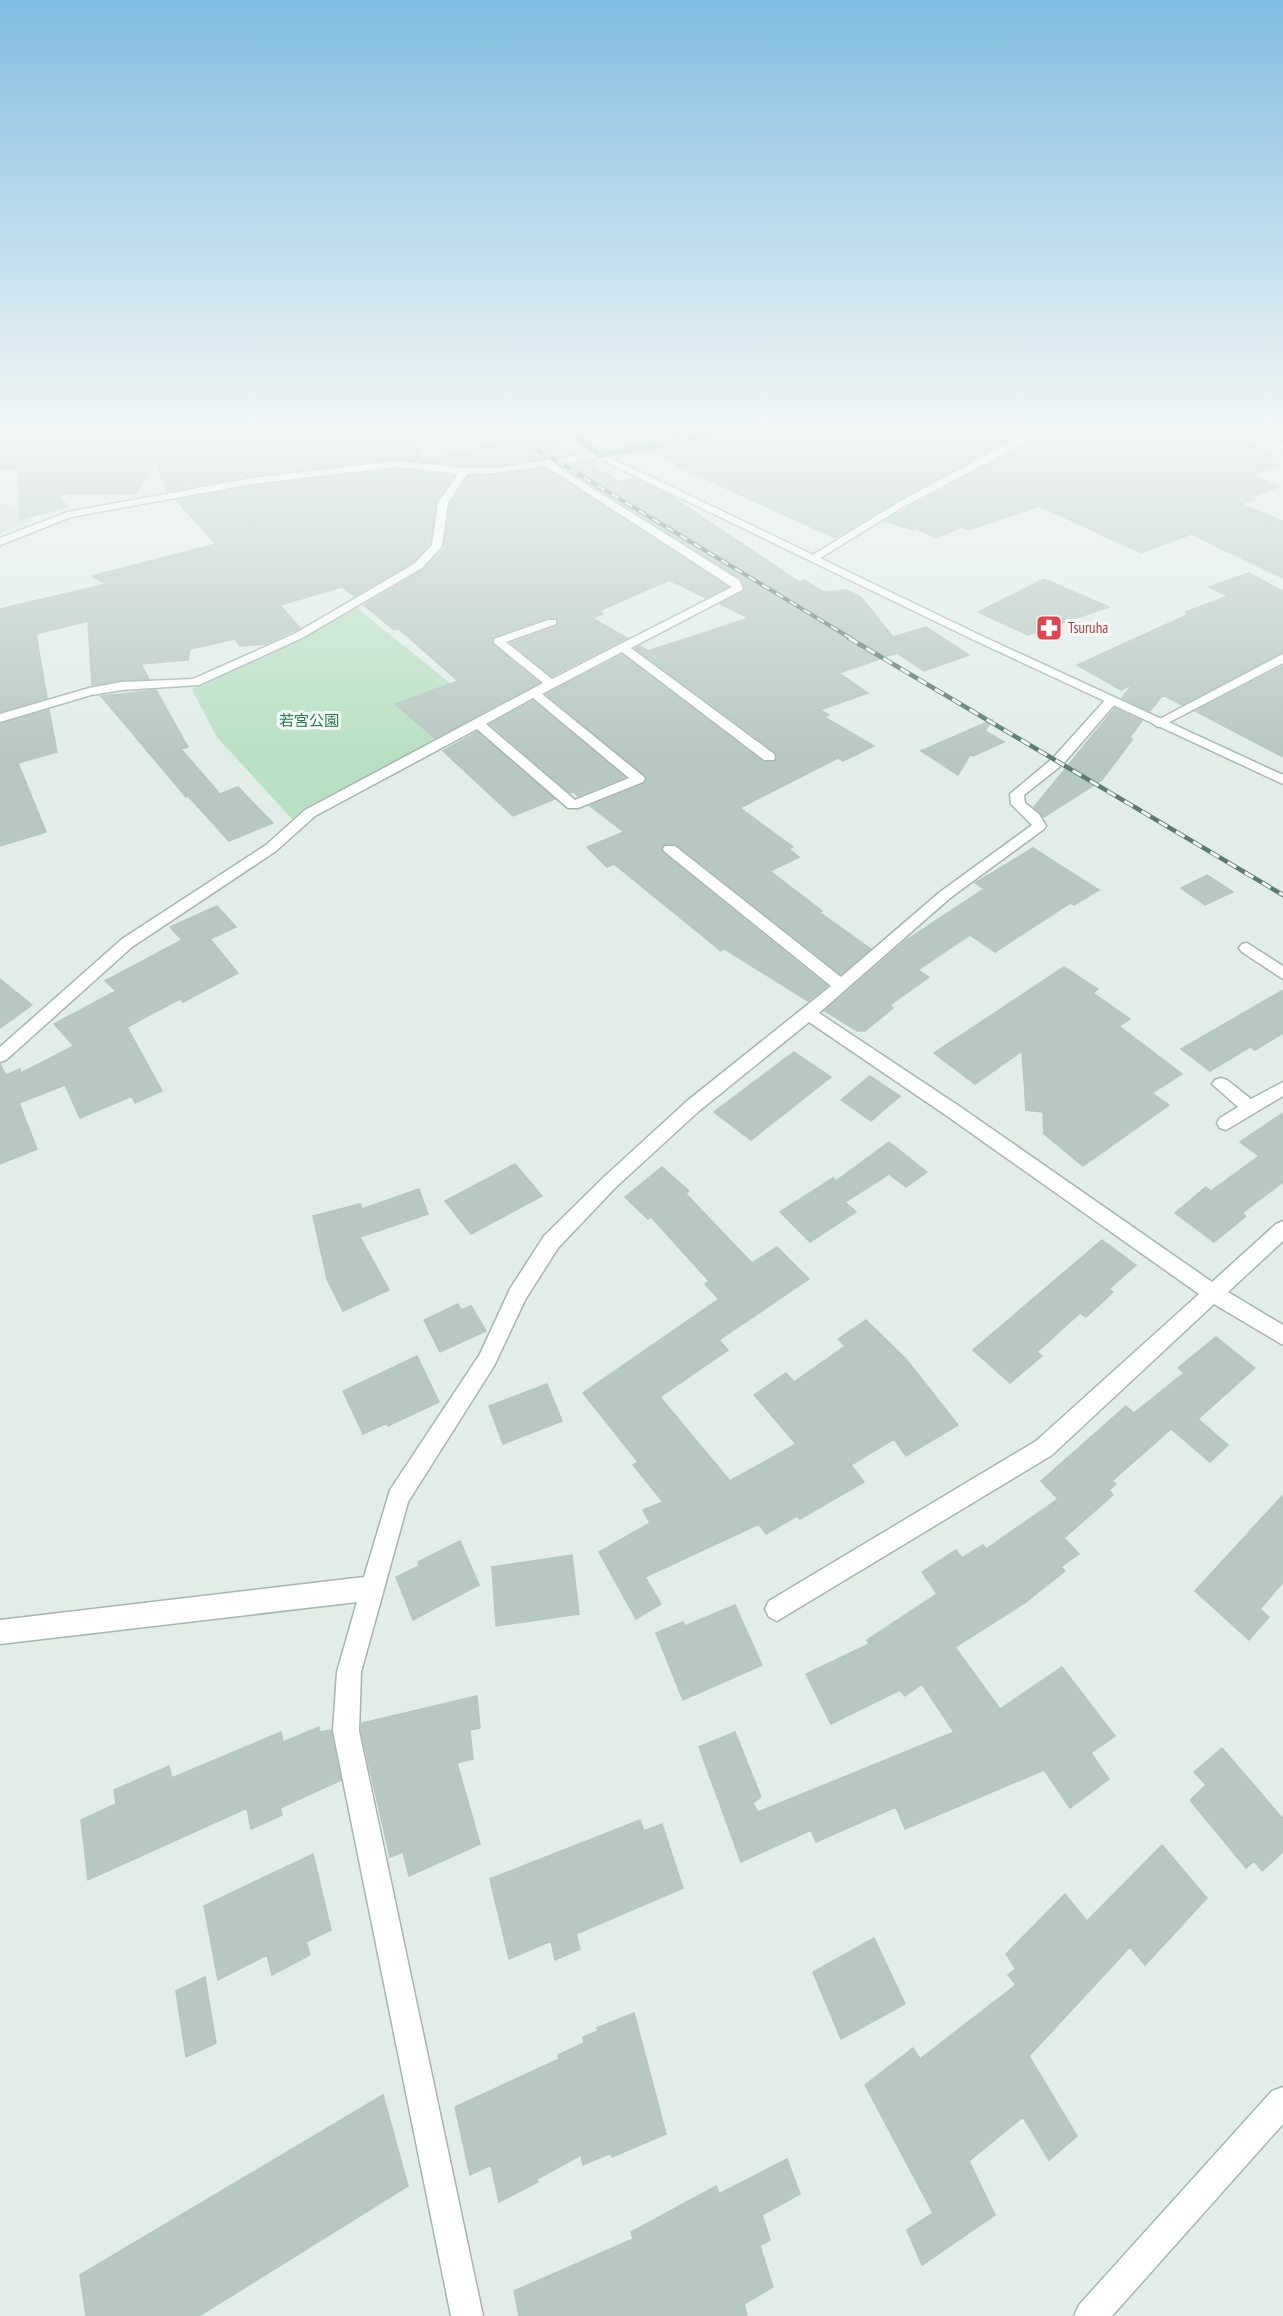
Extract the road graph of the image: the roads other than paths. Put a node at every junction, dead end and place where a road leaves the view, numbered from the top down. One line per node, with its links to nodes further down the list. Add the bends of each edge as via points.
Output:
1 (14, 536): 6 (street)
2 (438, 536): 14 (street, via 431,555 418,566 298,636 195,682 89,692)
3 (663, 536): 9 (street, via 735,582 738,588)
4 (767, 536): 7 (street)
5 (849, 536): 7 (street)
6 (0, 542)
7 (813, 558): 13 (street)
8 (552, 622): 11 (street, via 498,641)
9 (624, 648): 11 (street); 17 (street)
10 (1283, 658): 16 (street)
11 (551, 684): 12 (street)
12 (534, 693): 15 (street); 15 (street, via 638,779 573,805)
13 (1111, 701): 16 (street); 22 (street, via 1058,761 1017,794 1018,804 1039,826 945,895)
14 (0, 718)
15 (478, 723): 24 (street, via 310,813 271,848 127,943)
16 (1158, 723): 18 (street)
17 (769, 757)
18 (1283, 780)
19 (670, 849): 22 (street)
20 (1247, 948): 21 (street)
21 (1283, 974)
22 (842, 986): 23 (street)
23 (808, 1014): 30 (street); 32 (street, via 693,1106 550,1242 517,1295 487,1360 398,1498)
24 (0, 1056)
25 (1221, 1084): 27 (street)
26 (1283, 1088): 27 (street)
27 (1250, 1108): 28 (street)
28 (1226, 1122)
29 (1283, 1229): 30 (street)
30 (1214, 1294): 31 (street); 33 (street, via 1044,1448)
31 (1283, 1336)
32 (373, 1588): 34 (street); 36 (street, via 349,1672 346,1731)
33 (777, 1609)
34 (0, 1632)
35 (1283, 2102): 37 (street)
36 (467, 2316)
37 (1090, 2316)

